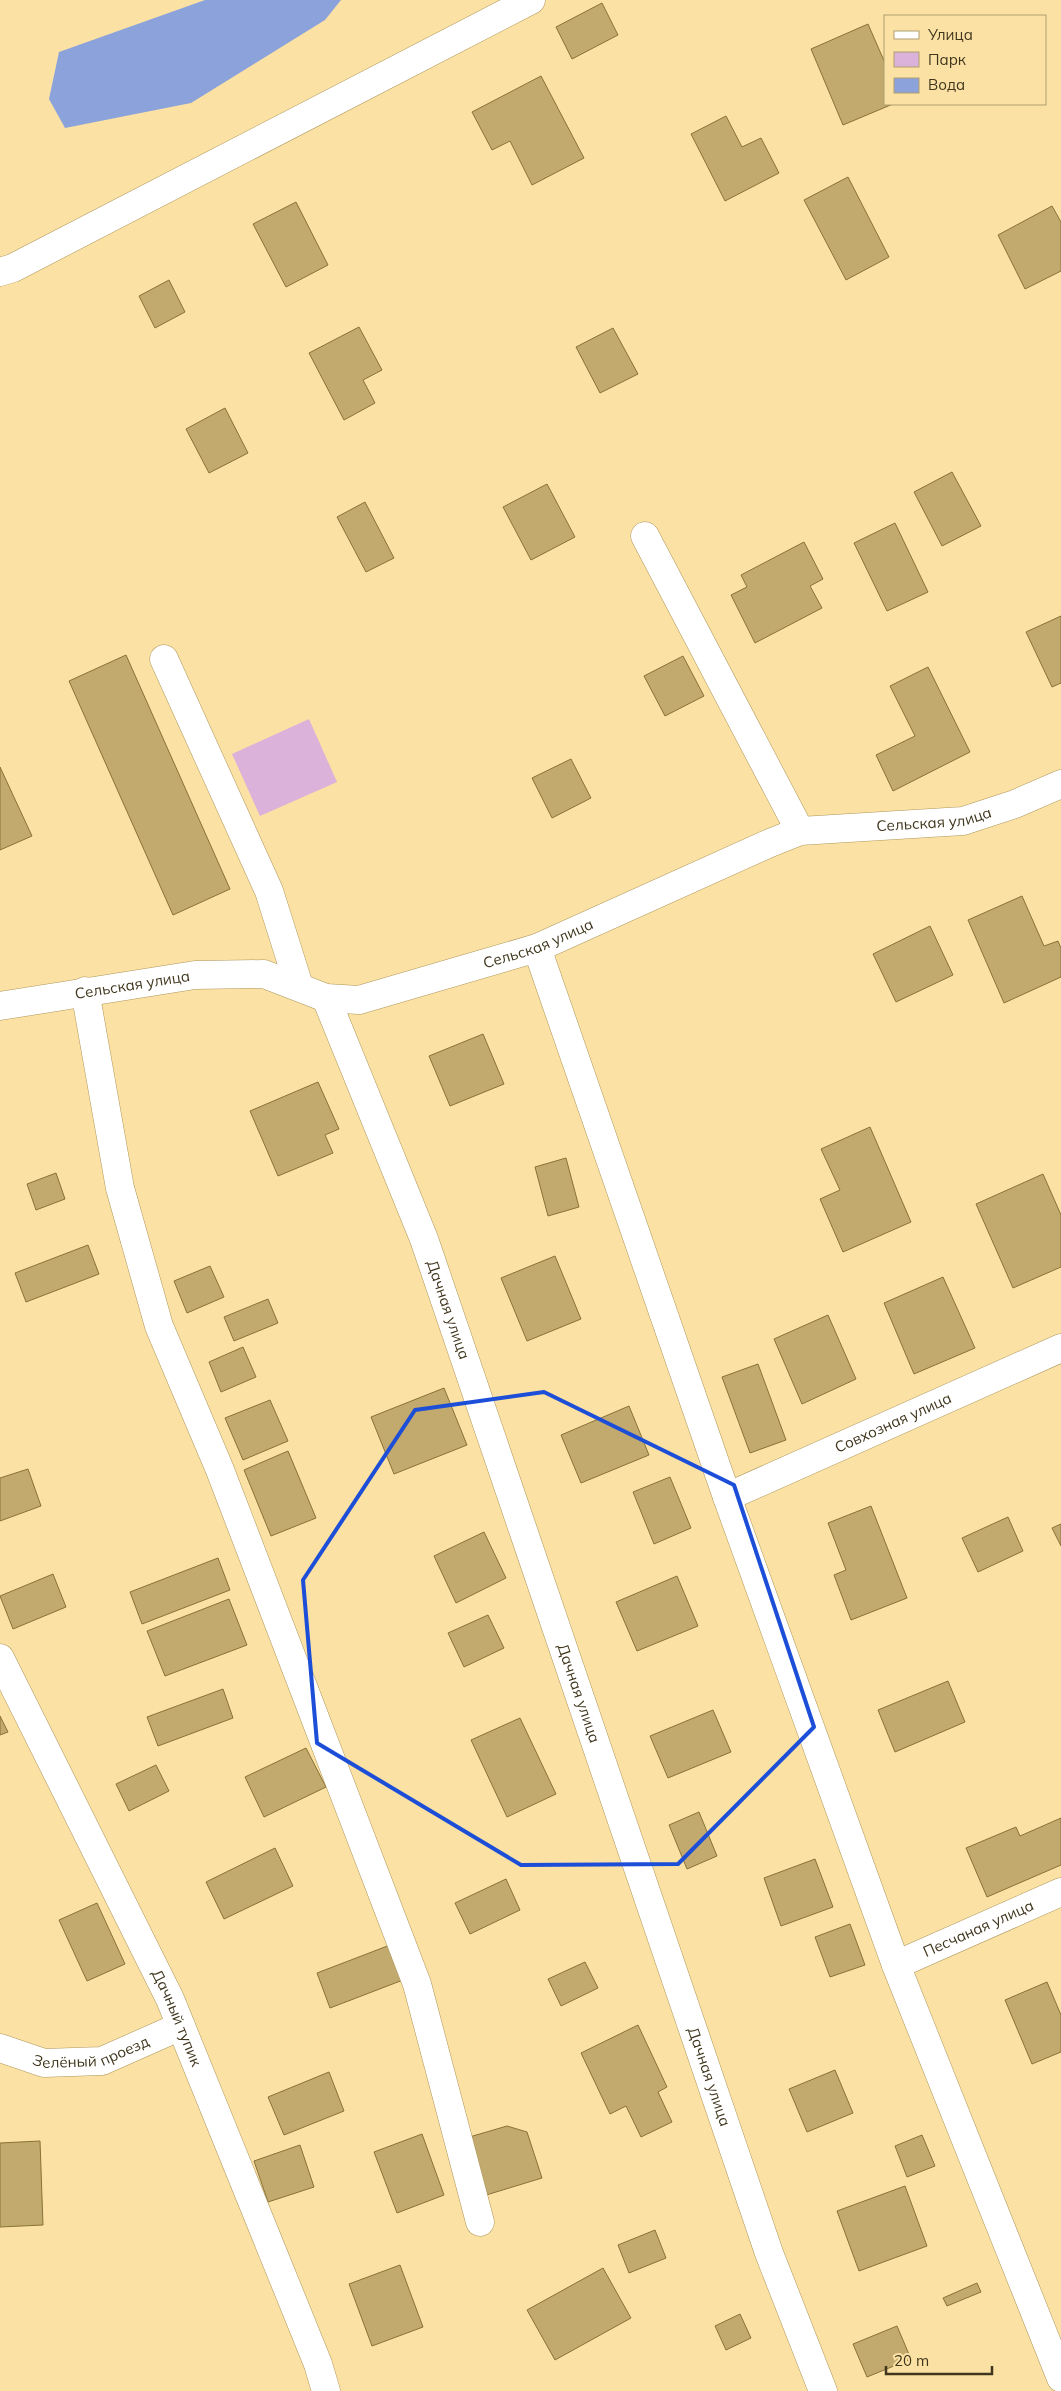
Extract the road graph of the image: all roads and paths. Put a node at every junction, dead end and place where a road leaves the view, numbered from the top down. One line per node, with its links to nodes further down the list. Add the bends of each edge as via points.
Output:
1 (531, 0): 2 (street)
2 (0, 272)
3 (645, 536): 6 (street)
4 (164, 659): 8 (street, via 269,891)
5 (1061, 784): 6 (street, Сельская улица, via 963,821)
6 (800, 831): 7 (street, Сельская улица)
7 (537, 948): 10 (street, Сельская улица, via 359,1000); 13 (street)
8 (299, 986): 9 (street, Сельская улица, via 264,974 195,975); 10 (street, Сельская улица)
9 (85, 991): 11 (street, Сельская улица); 19 (street, via 120,1188 159,1326 220,1470 417,1984)
10 (326, 998): 22 (street, Дачная улица, via 424,1239 766,2243)
11 (0, 1006)
12 (1061, 1348): 13 (street, Совхозная улица)
13 (727, 1497): 16 (street)
14 (0, 1658): 17 (street, Дачный тупик, via 170,1999)
15 (1061, 1892): 16 (street, Песчаная улица)
16 (896, 1966): 20 (street)
17 (180, 2026): 18 (street, Зелёный проезд, via 102,2060 44,2063); 21 (street, Дачный тупик, via 318,2364)
18 (0, 2048)
19 (480, 2222)
20 (1061, 2378)
21 (326, 2391)
22 (823, 2391)

